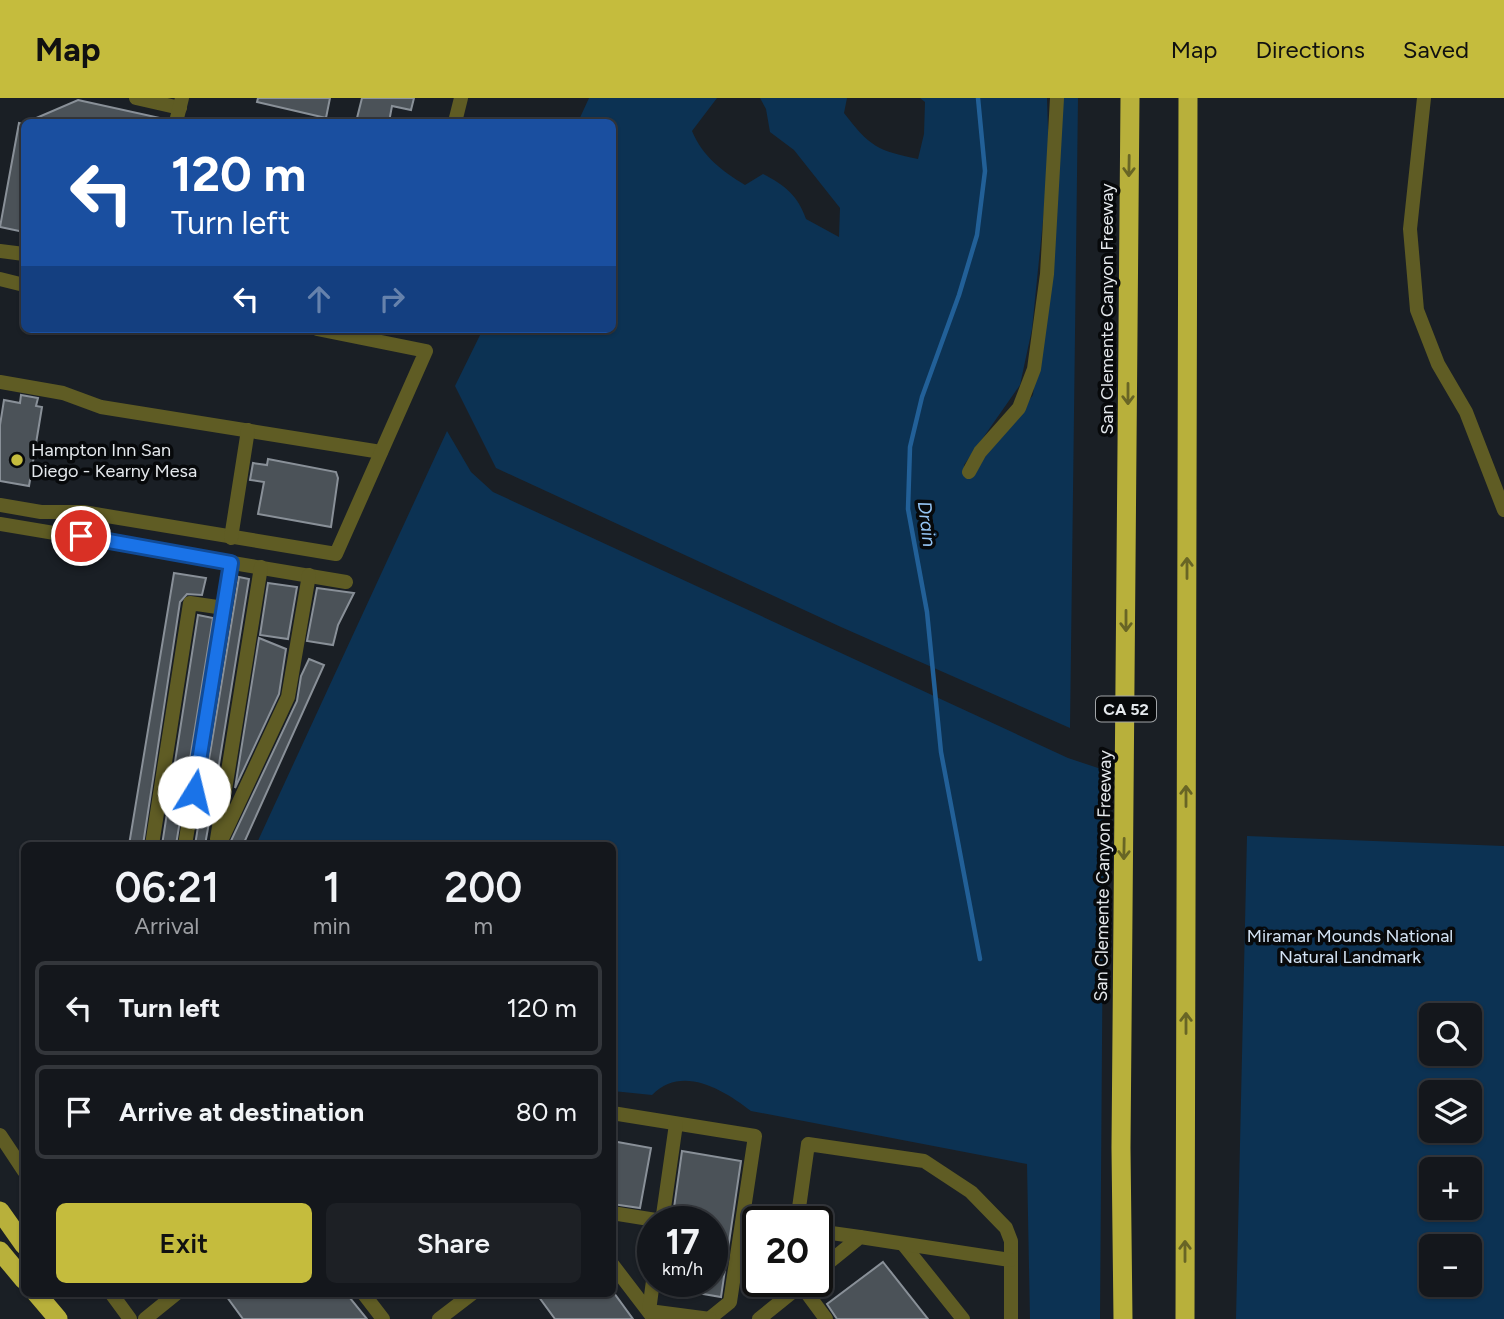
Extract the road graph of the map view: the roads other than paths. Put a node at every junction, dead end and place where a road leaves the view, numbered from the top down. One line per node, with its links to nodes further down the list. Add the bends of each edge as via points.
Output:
1 (136, 98): 7 (street)
2 (461, 98): 8 (street)
3 (1057, 98): 17 (street, via 1047,274 1034,369 1019,408 980,452)
4 (1130, 98): 69 (highway, San Clemente Canyon Freeway / CA 52, one-way to 69)
5 (1190, 98): 70 (highway, one-way to 5)
6 (1424, 98): 19 (street, via 1410,229 1417,310 1438,364 1466,412)
7 (179, 109)
8 (456, 119)
9 (0, 251): 10 (street)
10 (21, 254)
11 (0, 278): 12 (street)
12 (21, 284)
13 (337, 333): 16 (street, via 426,351)
14 (0, 382): 15 (street, via 63,393 101,407)
15 (248, 430): 16 (street); 21 (street)
16 (381, 452): 21 (street, via 336,554)
17 (969, 472)
18 (0, 505): 21 (street, via 41,512 83,512)
19 (1504, 510)
20 (0, 524): 22 (street)
21 (232, 538)
22 (231, 563): 23 (street); 26 (street)
23 (261, 567): 24 (street); 29 (street)
24 (309, 575): 25 (street); 30 (street, via 288,696)
25 (346, 582)
26 (224, 608): 27 (street, via 190,603); 28 (street)
27 (152, 842)
28 (186, 842)
29 (218, 842)
30 (219, 842)
31 (616, 1114): 32 (street)
32 (676, 1124): 35 (street); 64 (street, via 755,1136 730,1302)
33 (0, 1135): 34 (street)
34 (21, 1166)
35 (664, 1206)
36 (799, 1206): 46 (street, via 808,1144 924,1161 971,1192 1006,1228)
37 (0, 1212): 42 (highway)
38 (616, 1214): 39 (street)
39 (637, 1217)
40 (833, 1233): 41 (street)
41 (860, 1237): 43 (street); 45 (street)
42 (21, 1241)
43 (903, 1244): 46 (street); 67 (street)
44 (0, 1251): 48 (highway)
45 (833, 1259)
46 (1010, 1260): 68 (street)
47 (616, 1269): 58 (street)
48 (21, 1276)
49 (40, 1297): 59 (highway)
50 (48, 1297): 59 (highway)
51 (114, 1297): 60 (street)
52 (172, 1297): 61 (street)
53 (366, 1297): 62 (street)
54 (468, 1297): 63 (street)
55 (652, 1297): 58 (street)
56 (786, 1297): 65 (street)
57 (809, 1297): 66 (street)
58 (651, 1315): 64 (street)
59 (57, 1317)
60 (130, 1319)
61 (145, 1319)
62 (383, 1319)
63 (439, 1319)
64 (710, 1319)
65 (759, 1319)
66 (826, 1319)
67 (963, 1319)
68 (1011, 1319)
69 (1123, 1319)
70 (1185, 1319)

